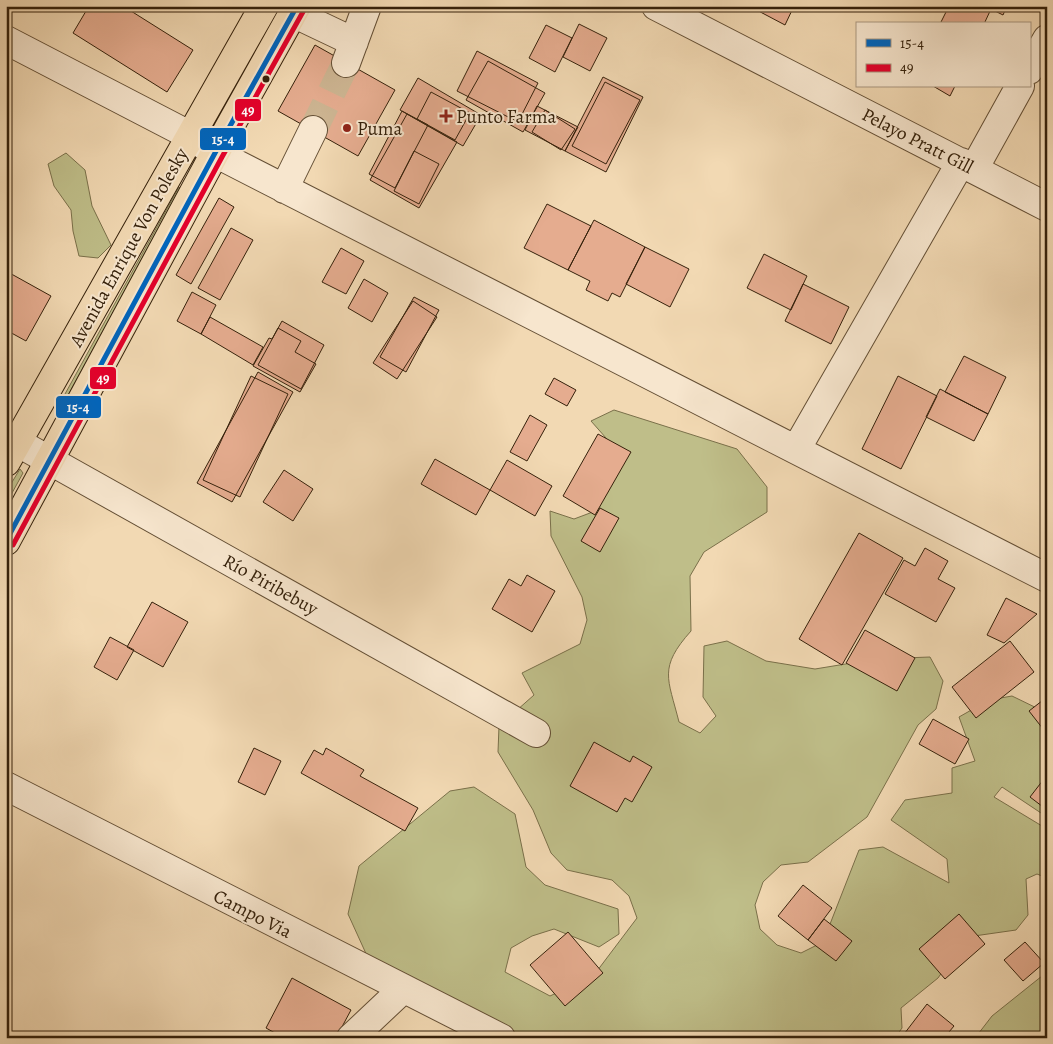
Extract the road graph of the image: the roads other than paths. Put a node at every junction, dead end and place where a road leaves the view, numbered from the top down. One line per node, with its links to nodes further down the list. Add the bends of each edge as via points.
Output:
1 (264, 6): 10 (main road, Avenida Enrique Von Polesky)
2 (367, 6): 3 (street, via 350,53)
3 (295, 10): 11 (main road, Avenida Enrique Von Polesky)
4 (671, 10): 12 (street, Pelayo Pratt Gill)
5 (1047, 39): 7 (street)
6 (6, 40): 10 (street)
7 (1030, 68)
8 (1019, 88): 12 (street)
9 (313, 130): 13 (street)
10 (190, 136): 11 (street); 15 (main road, Avenida Enrique Von Polesky)
11 (215, 153): 13 (street); 17 (main road, Avenida Enrique Von Polesky)
12 (968, 165): 14 (street, Pelayo Pratt Gill); 16 (street)
13 (284, 189): 16 (street)
14 (1047, 207)
15 (10, 446): 17 (street, Río Piribebuy)
16 (797, 448): 19 (street)
17 (51, 460): 18 (main road, Avenida Enrique Von Polesky); 20 (street, Río Piribebuy)
18 (6, 541)
19 (1047, 578)
20 (536, 733)
21 (6, 786): 22 (street, Campo Via)
22 (403, 989): 23 (street); 24 (street, Campo Via)
23 (351, 1038)
24 (501, 1038)

